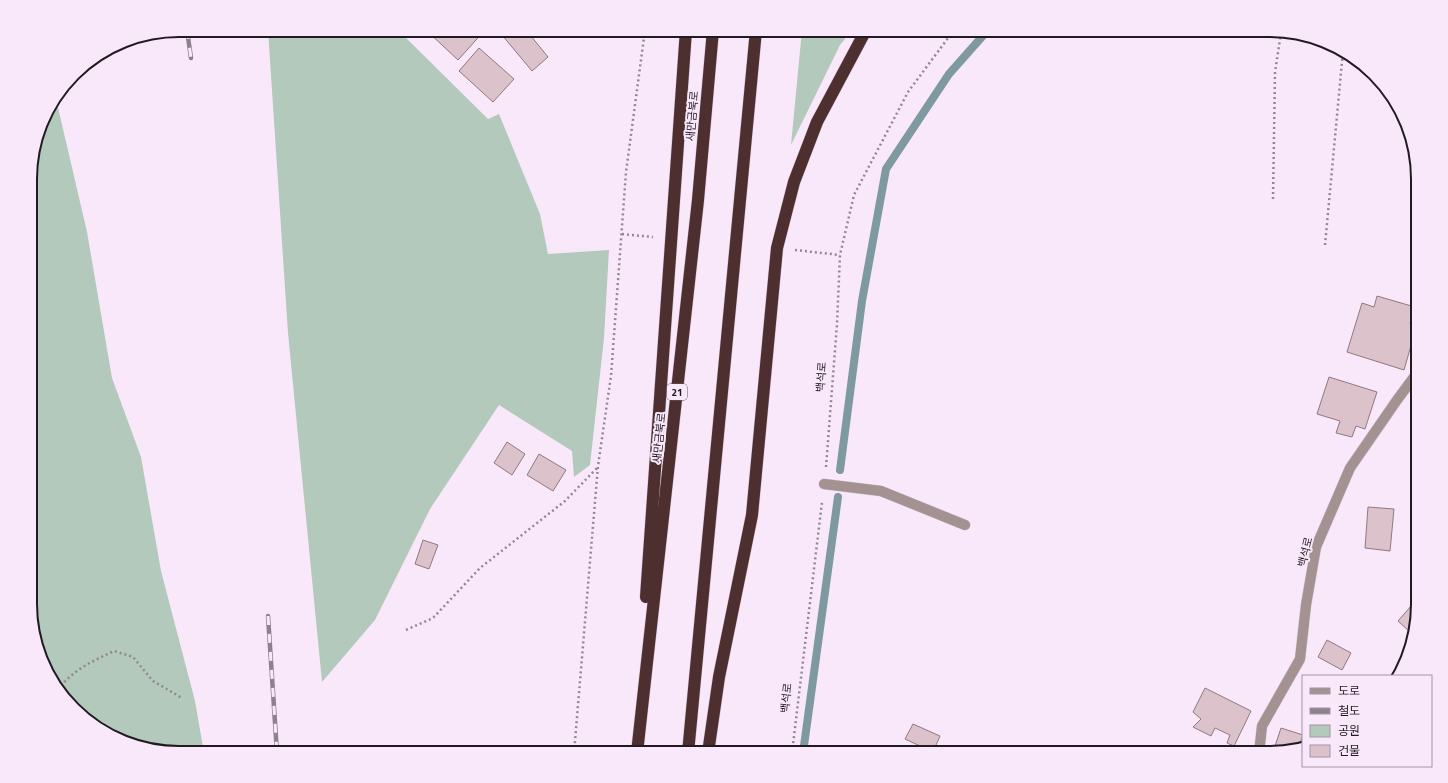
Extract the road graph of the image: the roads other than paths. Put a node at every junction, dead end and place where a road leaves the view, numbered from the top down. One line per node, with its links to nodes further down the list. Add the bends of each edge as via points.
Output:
1 (686, 37): 8 (highway)
2 (711, 37): 9 (highway, 새만금북로 / 21, via 698,200)
3 (755, 37): 10 (highway)
4 (862, 37): 11 (highway, via 817,122 794,182 777,248 752,515 719,676)
5 (1411, 381): 12 (street, 백석로, via 1350,468 1316,547 1300,659 1262,726)
6 (824, 484): 7 (street, via 881,491)
7 (965, 525)
8 (636, 746)
9 (637, 746)
10 (689, 746)
11 (709, 746)
12 (1260, 746)

